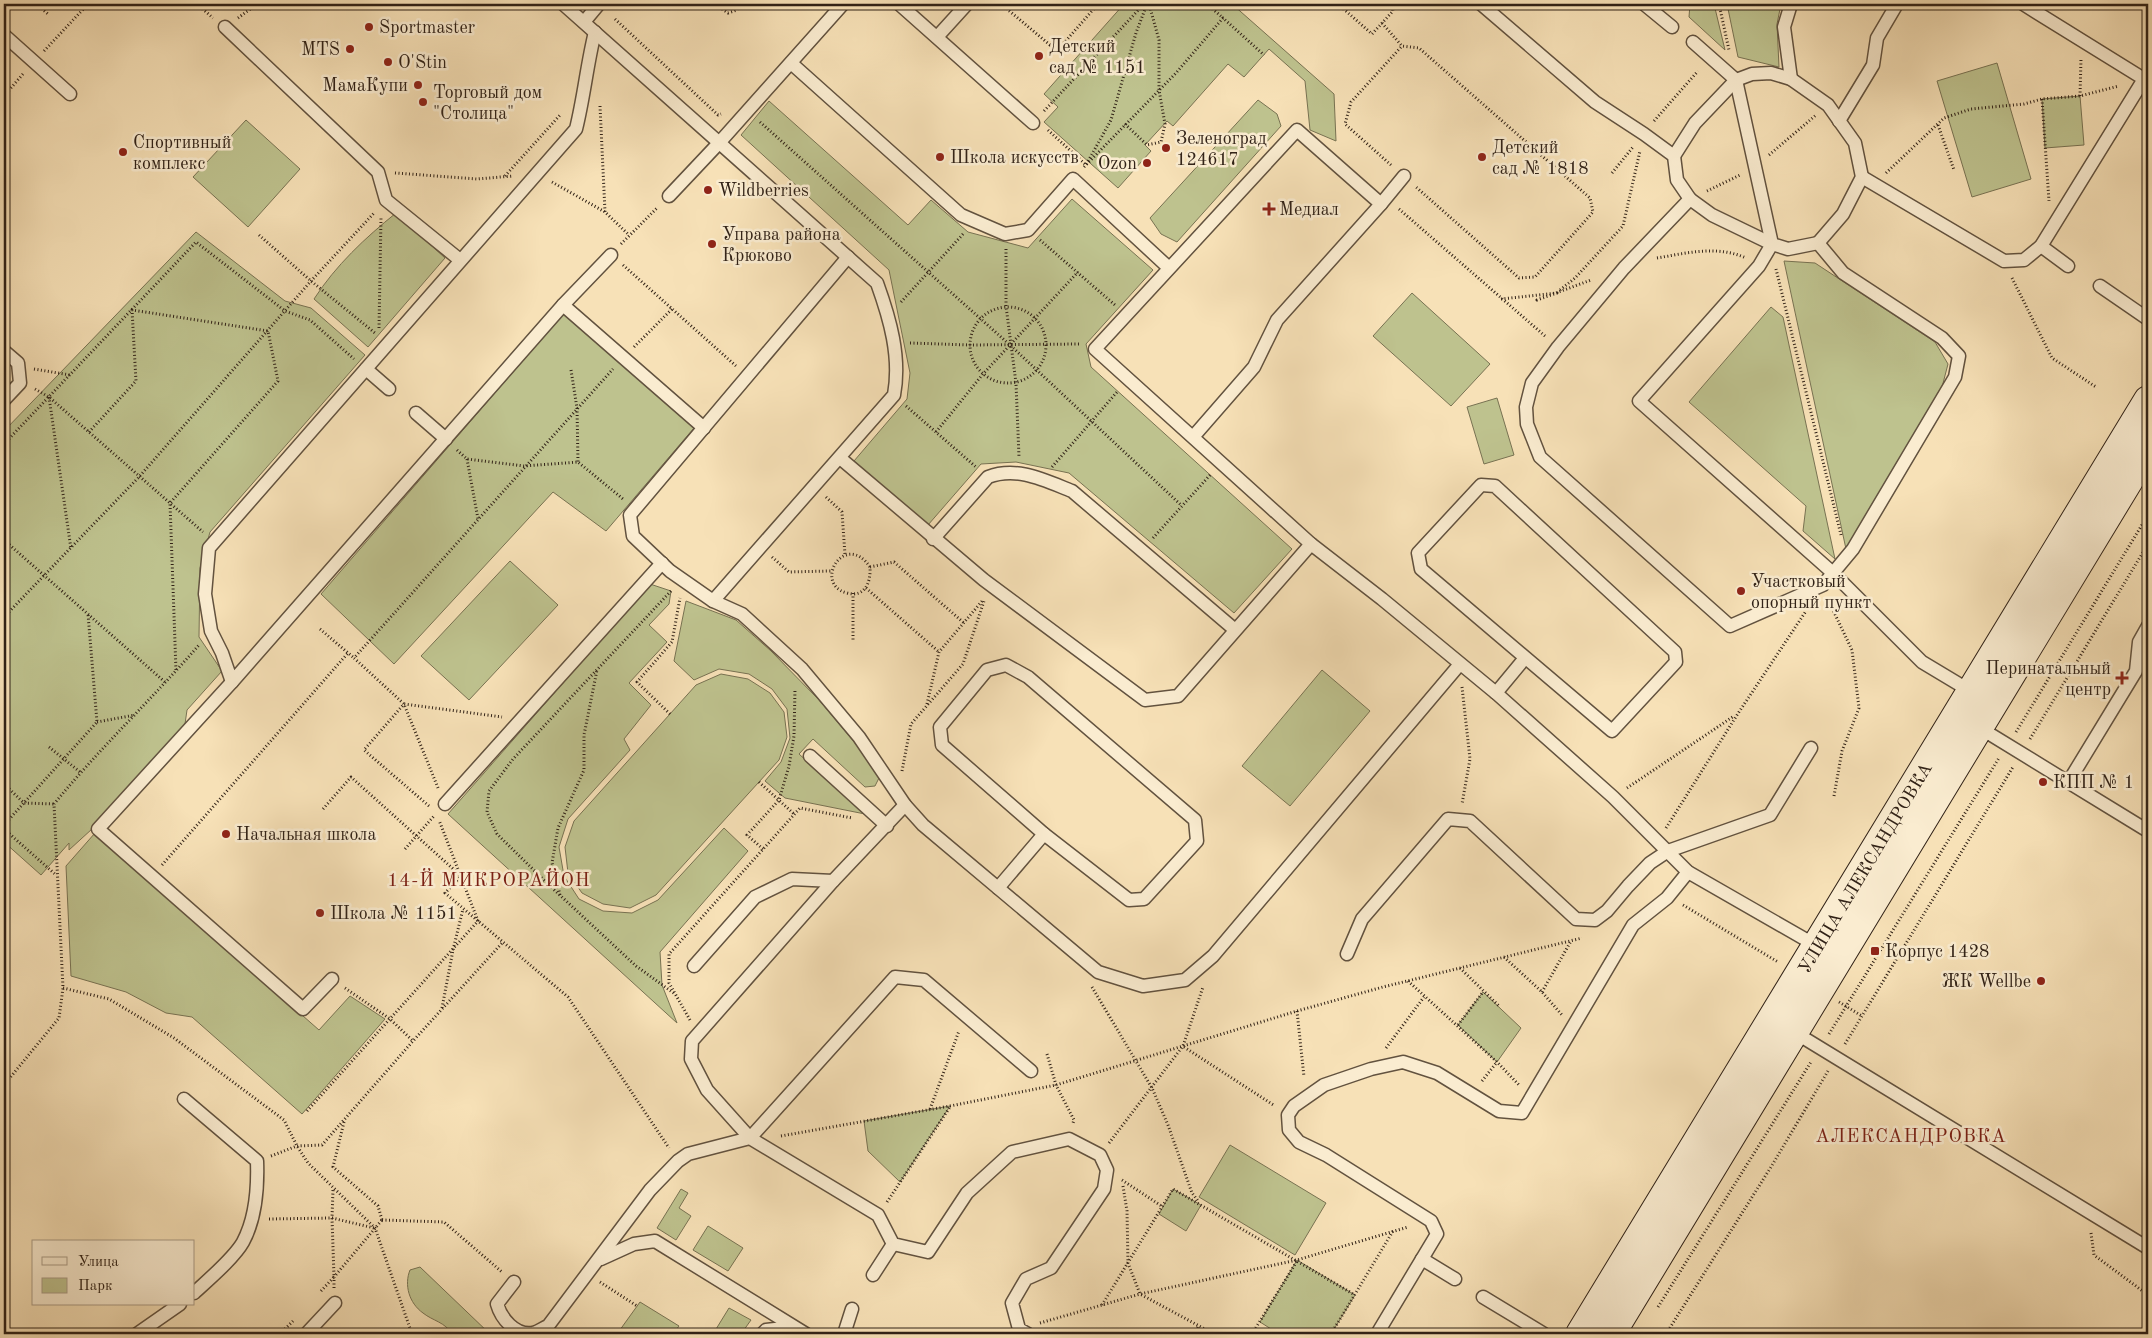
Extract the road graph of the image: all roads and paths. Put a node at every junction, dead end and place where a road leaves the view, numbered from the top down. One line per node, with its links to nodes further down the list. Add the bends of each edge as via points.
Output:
1 (36, 4): 21 (path)
2 (563, 4): 24 (lane)
3 (599, 4): 24 (lane)
4 (718, 4): 5 (path, via 728,13)
5 (742, 4)
6 (844, 4): 35 (lane)
7 (899, 4): 30 (lane)
8 (968, 4): 30 (lane)
9 (1001, 4): 10 (path, via 1050,45 1064,43)
10 (1098, 4)
11 (1147, 4): 41 (path, via 1158,40); 47 (path); 54 (path, via 1111,120)
12 (1207, 4): 22 (path)
13 (1338, 4): 25 (path, via 1372,34)
14 (1392, 4): 25 (path, via 1393,11)
15 (1481, 4): 51 (lane, via 1595,102)
16 (1644, 4): 26 (lane)
17 (1719, 4): 39 (path)
18 (1791, 4): 37 (lane, via 1784,27)
19 (1897, 4): 48 (lane, via 1877,38 1873,65)
20 (2023, 4): 31 (lane)
21 (48, 14)
22 (1222, 18): 34 (path); 41 (path)
23 (615, 19): 46 (path, via 718,115)
24 (584, 22): 28 (lane)
25 (1382, 23): 33 (path)
26 (1672, 27)
27 (225, 28): 56 (lane)
28 (595, 32): 40 (lane); 52 (lane)
29 (4, 35): 42 (lane)
30 (937, 37): 47 (lane)
31 (2081, 40): 38 (lane); 43 (path)
32 (1693, 42): 39 (lane)
33 (1402, 46): 60 (path, via 1351,102 1345,124); 60 (path, via 1419,48 1590,198 1592,212 1536,277 1519,278)
34 (1264, 55)
35 (791, 62): 46 (lane); 69 (lane, via 961,215)
36 (1698, 71): 51 (path)
37 (1791, 79): 39 (lane, via 1771,73 1752,74); 48 (lane, via 1828,105)
38 (2144, 79): 43 (path); 70 (lane)
39 (1736, 80): 53 (lane, via 1695,123); 76 (lane)
40 (584, 88): 57 (lane, via 576,129); 59 (path)
41 (1159, 90): 49 (path); 49 (path, via 1165,124 1161,142 1147,145)
42 (70, 94)
43 (2080, 96): 45 (path)
44 (601, 98): 68 (path)
45 (2042, 99): 50 (path, via 1971,109 1944,118); 70 (path)
46 (748, 111): 52 (lane); 87 (path)
47 (1035, 121): 54 (path)
48 (1839, 121): 61 (lane, via 1854,143)
49 (1125, 124): 54 (path)
50 (1938, 125): 55 (path); 63 (path)
51 (1644, 134): 53 (lane); 58 (path); 91 (path, via 1623,226)
52 (720, 143): 64 (lane); 79 (lane)
53 (1674, 156): 65 (lane, via 1677,180)
54 (1086, 165): 62 (path)
55 (1954, 170)
56 (378, 172): 59 (path, via 476,179); 66 (lane)
57 (537, 173): 59 (path); 68 (path); 80 (lane)
58 (1612, 173)
59 (505, 176)
60 (1404, 176): 67 (lane)
61 (1862, 177): 63 (lane); 75 (lane, via 1844,214)
62 (1073, 179): 71 (lane); 84 (lane)
63 (1876, 184): 81 (lane)
64 (669, 196): 74 (path)
65 (1690, 199): 76 (lane, via 1712,215); 85 (lane)
66 (383, 204): 80 (lane); 88 (path); 88 (path, via 379,337)
67 (1381, 204): 84 (lane, via 1297,130); 92 (path, via 1399,210); 134 (lane, via 1278,320 1254,367)
68 (605, 212): 74 (path)
69 (975, 221): 72 (lane); 87 (path)
70 (2051, 229): 77 (lane)
71 (1028, 230): 72 (lane); 86 (path)
72 (1004, 234): 94 (path)
73 (259, 235): 88 (path)
74 (629, 235): 78 (path)
75 (1818, 243): 76 (lane, via 1788,249); 162 (lane, via 1843,273 1942,338 1958,356 1956,377)
76 (1772, 244): 82 (lane); 89 (path)
77 (2041, 246): 81 (lane, via 2024,260); 83 (lane)
78 (611, 255): 93 (lane); 95 (path)
79 (848, 257): 98 (lane, via 877,283); 118 (lane)
80 (460, 260): 113 (lane)
81 (2004, 262): 122 (path, via 2052,358)
82 (1759, 266): 85 (path, via 1733,252 1703,251 1653,259); 89 (path); 167 (lane, via 1639,401)
83 (2068, 266)
84 (1169, 268): 99 (lane)
85 (1624, 268): 91 (path, via 1537,300); 109 (lane)
86 (1078, 272): 99 (path); 100 (path)
87 (928, 273): 98 (path); 101 (path)
88 (311, 281): 97 (path)
89 (1779, 282): 162 (path)
90 (2100, 286): 102 (lane)
91 (1557, 293): 92 (path)
92 (1501, 299): 109 (path)
93 (563, 305): 111 (lane); 135 (lane)
94 (1006, 306): 100 (path, via 1026,310); 101 (path, via 996,308); 108 (path)
95 (672, 309): 111 (path); 118 (path)
96 (132, 310): 97 (path, via 196,242); 103 (path); 117 (path); 132 (path, via 136,381)
97 (285, 311): 103 (path); 113 (path, via 310,320)
98 (888, 314): 104 (lane)
99 (1126, 315): 106 (lane)
100 (1036, 318): 105 (path, via 1044,329); 108 (path)
101 (980, 319): 107 (path, via 971,335); 108 (path)
102 (2148, 319)
103 (268, 331): 144 (path); 148 (path, via 278,381)
104 (894, 343): 107 (path); 124 (lane)
105 (1047, 344): 106 (path); 108 (path); 115 (path)
106 (1100, 344): 119 (lane, via 1095,349)
107 (970, 345): 108 (path); 116 (path, via 972,357)
108 (1010, 345): 115 (path); 116 (path); 121 (path)
109 (1558, 347): 169 (lane, via 1532,383 1526,407 1527,424 1540,457 1730,626)
110 (4, 350): 112 (lane)
111 (623, 358): 128 (path); 131 (lane)
112 (18, 366): 117 (path); 120 (lane)
113 (366, 369): 123 (lane); 155 (lane)
114 (571, 370): 128 (path)
115 (1038, 370): 121 (path); 130 (path)
116 (983, 374): 121 (path, via 994,381); 133 (path)
117 (70, 375): 125 (path)
118 (747, 377): 131 (lane)
119 (1127, 379): 130 (path); 134 (lane)
120 (19, 380): 125 (path); 126 (lane, via 20,383)
121 (1016, 383): 143 (path)
122 (2096, 387)
123 (390, 389)
124 (894, 395): 133 (path); 139 (lane)
125 (49, 397): 132 (path); 136 (path); 159 (path)
126 (4, 400)
127 (2148, 400): 192 (main road, УЛИЦА АЛЕКСАНДРОВКА)
128 (577, 408): 140 (path); 142 (path)
129 (416, 412): 135 (lane)
130 (1092, 422): 146 (path); 149 (path)
131 (704, 428): 150 (lane)
132 (89, 432): 144 (path)
133 (936, 432): 145 (path)
134 (1193, 437): 141 (lane)
135 (446, 439): 138 (path); 189 (lane)
136 (4, 444)
137 (2148, 448): 192 (main road, УЛИЦА АЛЕКСАНДРОВКА)
138 (466, 458): 142 (path); 152 (path)
139 (840, 458): 147 (lane); 153 (lane)
140 (578, 462): 142 (path); 150 (path)
141 (1221, 463): 149 (path); 156 (lane)
142 (524, 466): 152 (path)
143 (1019, 473): 145 (lane, via 1001,472); 146 (lane)
144 (140, 476): 148 (path); 159 (path)
145 (988, 478): 153 (lane)
146 (1042, 479): 160 (lane, via 1072,492)
147 (814, 487): 158 (lane); 161 (path, via 842,512)
148 (170, 503): 155 (path); 188 (path)
149 (1181, 505): 160 (path)
150 (635, 509): 163 (lane, via 630,515 633,536)
151 (2148, 515): 201 (path)
152 (478, 520): 183 (path)
153 (933, 539): 178 (lane, via 1145,700 1178,696)
154 (4, 540): 166 (path)
155 (214, 542): 179 (lane, via 209,548 205,594)
156 (1311, 544): 178 (lane); 186 (lane)
157 (2148, 544): 204 (path)
158 (760, 547): 165 (path, via 789,572); 172 (lane)
159 (70, 549): 166 (path)
160 (1143, 550): 178 (lane)
161 (846, 555): 164 (path, via 856,554); 165 (path, via 835,561)
162 (1844, 560): 167 (lane)
163 (662, 563): 168 (lane); 198 (lane)
164 (870, 567): 170 (path); 175 (path, via 894,562)
165 (831, 571): 171 (path, via 838,589)
166 (44, 576): 173 (path); 174 (path)
167 (1837, 576): 169 (lane); 192 (lane, via 1922,662); 212 (path, via 1832,608 1852,650 1859,708 1842,751)
168 (682, 580): 172 (lane); 187 (path); 196 (path, via 672,642 637,682)
169 (1823, 585): 197 (path)
170 (866, 588): 171 (path); 181 (path)
171 (852, 594): 180 (path)
172 (713, 601): 185 (lane, via 742,614)
173 (88, 614): 190 (path); 199 (path)
174 (4, 617)
175 (964, 623): 181 (path); 194 (path, via 986,598 963,664)
176 (2148, 626): 208 (lane, via 2139,642 2136,671)
177 (320, 629): 182 (path)
178 (1234, 630)
179 (211, 631): 188 (path); 189 (lane)
180 (853, 641)
181 (938, 652): 194 (path)
182 (348, 653): 183 (path); 234 (path)
183 (354, 658): 193 (path)
184 (1526, 658): 184 (lane, via 1421,569 1418,553 1481,485 1495,486 1675,652 1676,662 1612,731); 191 (lane)
185 (794, 662): 211 (lane, via 859,736); 214 (path, via 794,736)
186 (1460, 664): 191 (lane); 221 (path, via 1470,759); 247 (lane)
187 (597, 669): 237 (path, via 584,735 584,770 558,828 552,863); 237 (path, via 513,760 489,791 487,812 497,834)
188 (176, 671): 190 (path)
189 (232, 682): 234 (lane, via 98,829)
190 (166, 683): 195 (path)
191 (1496, 693): 213 (lane)
192 (1983, 698): 200 (main road, УЛИЦА АЛЕКСАНДРОВКА); 244 (main road, УЛИЦА АЛЕКСАНДРОВКА)
193 (404, 704): 198 (path); 218 (path); 218 (path, via 364,750)
194 (927, 706): 211 (path, via 911,724)
195 (135, 714): 199 (path); 207 (path)
196 (670, 714)
197 (1737, 715): 213 (path); 227 (path)
198 (520, 719): 218 (lane)
199 (97, 722): 206 (path)
200 (1980, 728): 201 (lane); 267 (main road, УЛИЦА АЛЕКСАНДРОВКА)
201 (2008, 745): 204 (lane); 270 (path)
202 (49, 747): 206 (path)
203 (1812, 748): 230 (lane, via 1770,815)
204 (2021, 753): 208 (lane); 272 (path)
205 (810, 756): 222 (lane)
206 (64, 758): 207 (path); 215 (path)
207 (80, 772): 216 (path)
208 (2069, 781): 224 (lane)
209 (759, 782): 214 (path)
210 (4, 784): 215 (path)
211 (897, 792): 217 (lane)
212 (1834, 796)
213 (1613, 797): 227 (lane)
214 (779, 800): 220 (path); 229 (path, via 747,835)
215 (24, 803): 216 (path); 223 (path)
216 (54, 804): 232 (path)
217 (905, 805): 222 (lane); 236 (lane)
218 (441, 808): 226 (path); 233 (path)
219 (323, 809): 226 (path, via 352,777)
220 (794, 814)
221 (1460, 820): 230 (lane, via 1470,821 1576,919 1595,920 1645,869); 246 (lane, via 1448,819 1362,919)
222 (887, 826): 235 (lane)
223 (4, 827): 232 (path)
224 (2148, 831)
225 (1044, 834): 225 (lane, via 942,745 940,727 987,670 1006,665 1028,677 1195,820 1197,841 1144,899 1129,900); 236 (lane)
226 (417, 836): 228 (path); 233 (path)
227 (1658, 841): 230 (lane)
228 (405, 849)
229 (763, 849)
230 (1668, 851): 231 (lane)
231 (1688, 872): 244 (lane); 266 (lane, via 1667,898 1633,925)
232 (56, 875): 255 (path)
233 (461, 876): 238 (path, via 445,894); 240 (path)
234 (151, 877): 252 (lane, via 303,1009)
235 (833, 881): 250 (lane, via 792,879 755,897); 289 (lane, via 692,1041 691,1059 708,1090)
236 (998, 888): 247 (lane, via 1098,972 1143,986 1185,980)
237 (560, 896): 258 (path, via 636,966)
238 (463, 908): 240 (path); 245 (path)
239 (1676, 908): 249 (path, via 1684,904)
240 (478, 921): 243 (path); 245 (path)
241 (1589, 936): 242 (path)
242 (1572, 940): 248 (path); 257 (path)
243 (503, 942): 261 (path); 294 (path, via 568,997)
244 (1817, 946): 348 (main road, УЛИЦА АЛЕКСАНДРОВКА)
245 (453, 950): 261 (path); 264 (path)
246 (1347, 954)
247 (1214, 956): 269 (path)
248 (1504, 957): 251 (path); 257 (path)
249 (1777, 961)
250 (694, 966)
251 (1460, 968): 254 (path); 256 (path)
252 (332, 979): 264 (path)
253 (1088, 980): 273 (path)
254 (1408, 981): 259 (path); 262 (path)
255 (63, 988): 277 (path, via 59,1018); 291 (path, via 109,998 174,1038 284,1120)
256 (1483, 992): 260 (path); 265 (path)
257 (1542, 992): 266 (path)
258 (675, 994)
259 (1425, 997): 265 (path); 275 (path)
260 (1499, 1006)
261 (442, 1009): 268 (path)
262 (1297, 1011): 269 (path); 281 (path)
263 (965, 1015): 276 (lane); 285 (path); 289 (lane, via 924,980 895,977)
264 (390, 1019): 268 (path); 286 (path)
265 (1458, 1025): 274 (path)
266 (1573, 1027): 282 (lane)
267 (1794, 1032): 270 (lane); 349 (main road, УЛИЦА АЛЕКСАНДРОВКА)
268 (412, 1041): 288 (path)
269 (1183, 1046): 273 (path); 279 (path); 287 (path)
270 (1820, 1048): 272 (lane); 330 (path)
271 (1047, 1054): 278 (path)
272 (1836, 1058): 300 (lane); 350 (path, via 1772,1167)
273 (1136, 1060): 278 (path); 279 (path)
274 (1498, 1062): 280 (path); 282 (path)
275 (1371, 1069): 280 (lane, via 1403,1062 1437,1072); 281 (lane, via 1324,1085)
276 (1031, 1071)
277 (4, 1085)
278 (1056, 1085): 284 (path); 290 (path, via 1074,1120)
279 (1152, 1088): 292 (path); 298 (path, via 1192,1193)
280 (1473, 1093): 282 (lane, via 1499,1111 1522,1113)
281 (1306, 1096): 287 (lane)
282 (1531, 1098)
283 (184, 1099): 293 (lane)
284 (950, 1106): 285 (path); 301 (path)
285 (930, 1110): 289 (path)
286 (307, 1111)
287 (1288, 1115): 305 (lane, via 1289,1130 1299,1142 1326,1155)
288 (344, 1120): 291 (path, via 322,1145); 304 (path, via 333,1167 378,1206)
289 (752, 1139): 294 (lane, via 688,1154); 301 (lane)
290 (1069, 1139): 292 (lane); 308 (lane, via 1012,1152 967,1193 928,1252)
291 (297, 1146): 293 (path); 297 (path)
292 (1100, 1155): 295 (lane)
293 (257, 1161): 303 (lane, via 258,1186)
294 (678, 1161): 311 (lane, via 650,1190)
295 (1107, 1170): 296 (path); 334 (lane, via 1104,1189 1051,1268 1026,1279 1012,1303)
296 (1122, 1180): 299 (path); 313 (path, via 1127,1211)
297 (333, 1189): 302 (path); 306 (path)
298 (1201, 1205): 299 (path, via 1174,1189); 312 (path)
299 (1163, 1207): 313 (path)
300 (2088, 1211): 309 (lane); 323 (path, via 2094,1255)
301 (878, 1216): 308 (lane)
302 (332, 1218): 303 (path); 306 (path); 316 (path)
303 (251, 1220): 320 (lane, via 242,1242)
304 (382, 1220): 306 (path); 318 (path, via 444,1222)
305 (1431, 1221): 307 (path); 310 (lane, via 1436,1234)
306 (374, 1228): 316 (path); 338 (path)
307 (1393, 1231): 312 (path); 322 (path)
308 (893, 1244): 315 (lane)
309 (2148, 1248)
310 (1422, 1259): 317 (lane); 346 (lane)
311 (598, 1260): 314 (lane); 333 (lane, via 634,1244 655,1241 682,1251)
312 (1297, 1260): 321 (path); 322 (path); 344 (path)
313 (1128, 1262): 321 (path); 326 (path)
314 (588, 1274): 318 (lane, via 548,1326 531,1333 513,1328 501,1316 497,1304); 328 (path)
315 (873, 1275)
316 (334, 1277): 319 (path); 325 (path)
317 (1455, 1279)
318 (514, 1282)
319 (320, 1291)
320 (195, 1292)
321 (1140, 1294): 326 (path); 332 (path)
322 (1355, 1295): 345 (path)
323 (2148, 1295)
324 (1483, 1296): 347 (lane)
325 (335, 1303): 337 (lane)
326 (1102, 1305): 334 (path)
327 (177, 1306): 335 (lane)
328 (637, 1306)
329 (852, 1309): 341 (lane)
330 (1657, 1310)
331 (293, 1320): 336 (path)
332 (1199, 1325): 342 (path); 343 (path)
333 (793, 1327): 339 (lane, via 766,1330); 340 (lane)
334 (1024, 1332)
335 (137, 1334)
336 (280, 1334)
337 (306, 1334)
338 (412, 1334)
339 (762, 1334)
340 (806, 1334)
341 (844, 1334)
342 (1194, 1334)
343 (1214, 1334)
344 (1252, 1334)
345 (1331, 1334)
346 (1377, 1334)
347 (1544, 1334)
348 (1580, 1334)
349 (1611, 1334)
350 (1666, 1334)

